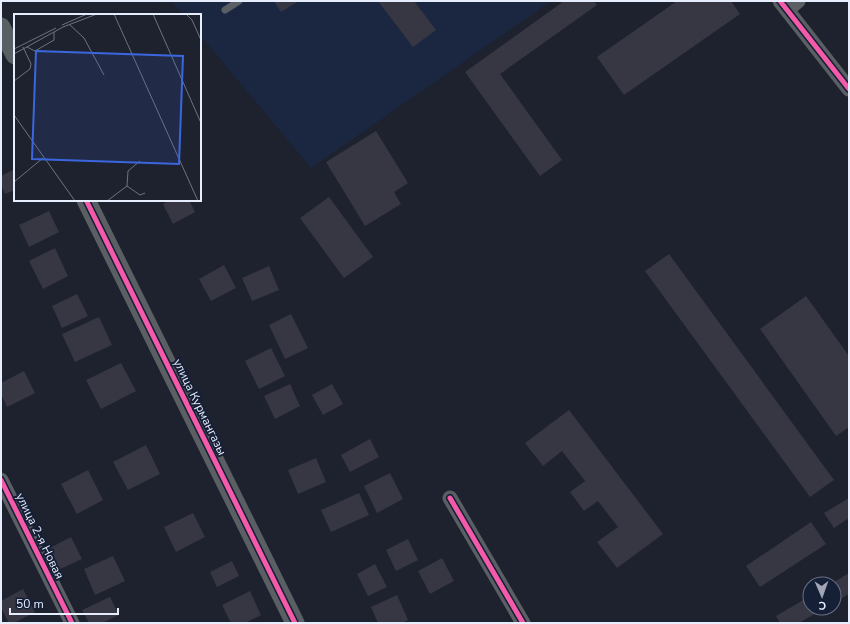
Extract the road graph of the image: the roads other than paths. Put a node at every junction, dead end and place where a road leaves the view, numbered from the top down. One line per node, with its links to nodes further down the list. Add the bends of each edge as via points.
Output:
1 (239, 1): 3 (lane)
2 (788, 4): 6 (street)
3 (225, 10)
4 (1, 27): 5 (street)
5 (14, 53)
6 (849, 89)
7 (86, 201): 11 (street, улица Курмангазы)
8 (1, 480): 10 (street, улица 2-я Новая)
9 (450, 498): 12 (street)
10 (72, 623)
11 (295, 623)
12 (523, 623)

